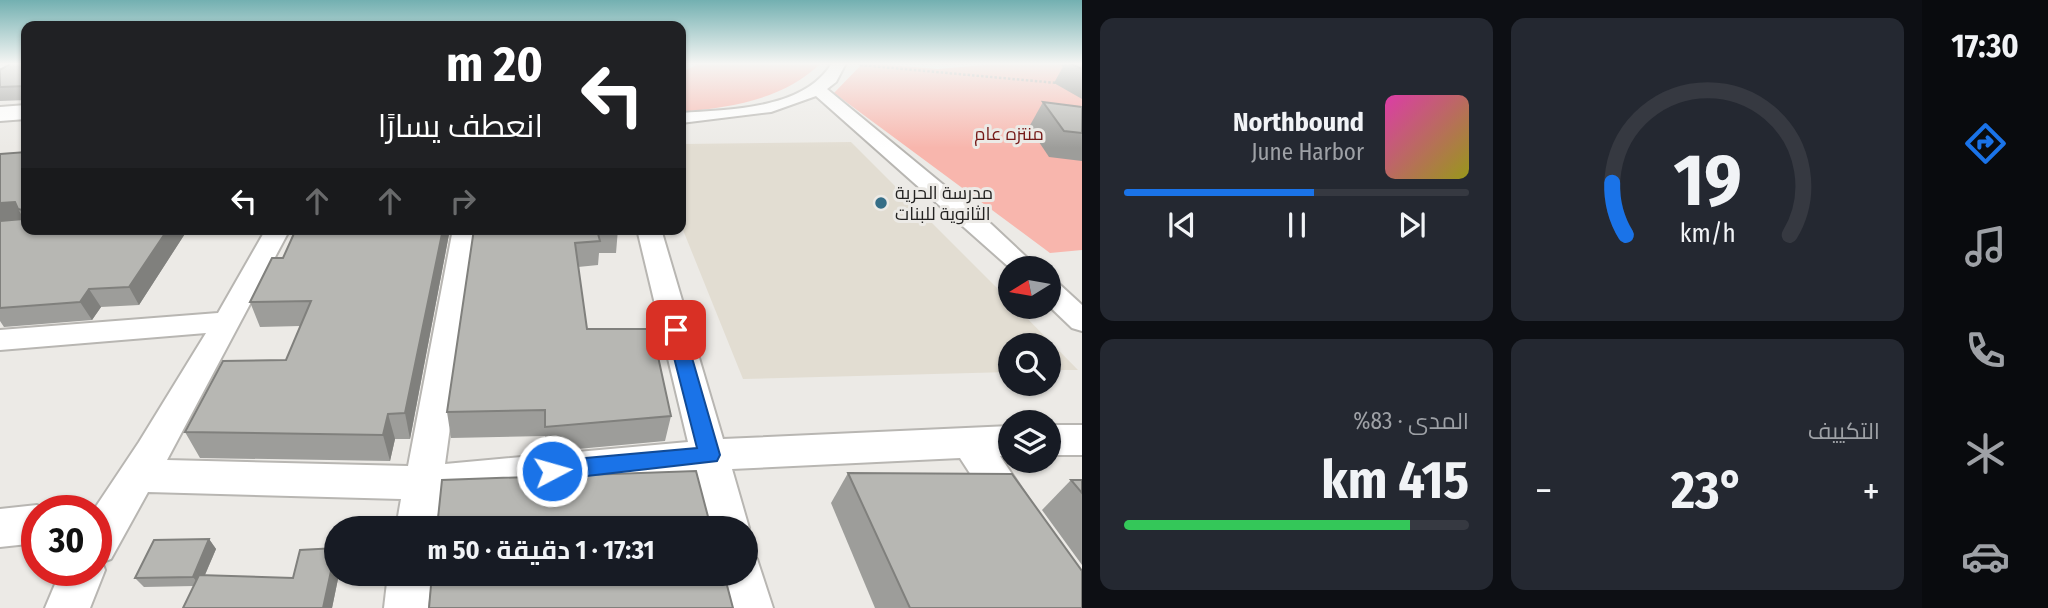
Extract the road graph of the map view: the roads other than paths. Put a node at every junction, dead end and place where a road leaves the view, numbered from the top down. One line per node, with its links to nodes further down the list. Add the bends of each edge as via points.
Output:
1 (814, 91): 5 (street, via 762,108)
2 (820, 91): 9 (street)
3 (21, 113): 4 (main road)
4 (0, 114)
5 (686, 117)
6 (275, 235): 12 (street)
7 (464, 235): 20 (street)
8 (651, 235): 18 (street)
9 (1013, 256)
10 (1061, 301): 11 (street)
11 (1082, 321)
12 (228, 322): 13 (street); 19 (street)
13 (0, 340)
14 (1061, 440): 15 (street)
15 (1082, 440)
16 (998, 441): 17 (street)
17 (970, 442): 18 (street); 26 (street)
18 (709, 455): 20 (street); 23 (street)
19 (138, 476): 20 (street); 21 (street)
20 (422, 483): 22 (street)
21 (112, 511)
22 (418, 516)
23 (726, 516)
24 (21, 526): 25 (street)
25 (0, 528)
26 (1030, 530)
27 (77, 586): 30 (street)
28 (409, 586): 31 (street)
29 (745, 586): 32 (street)
30 (67, 608)
31 (406, 608)
32 (751, 608)

